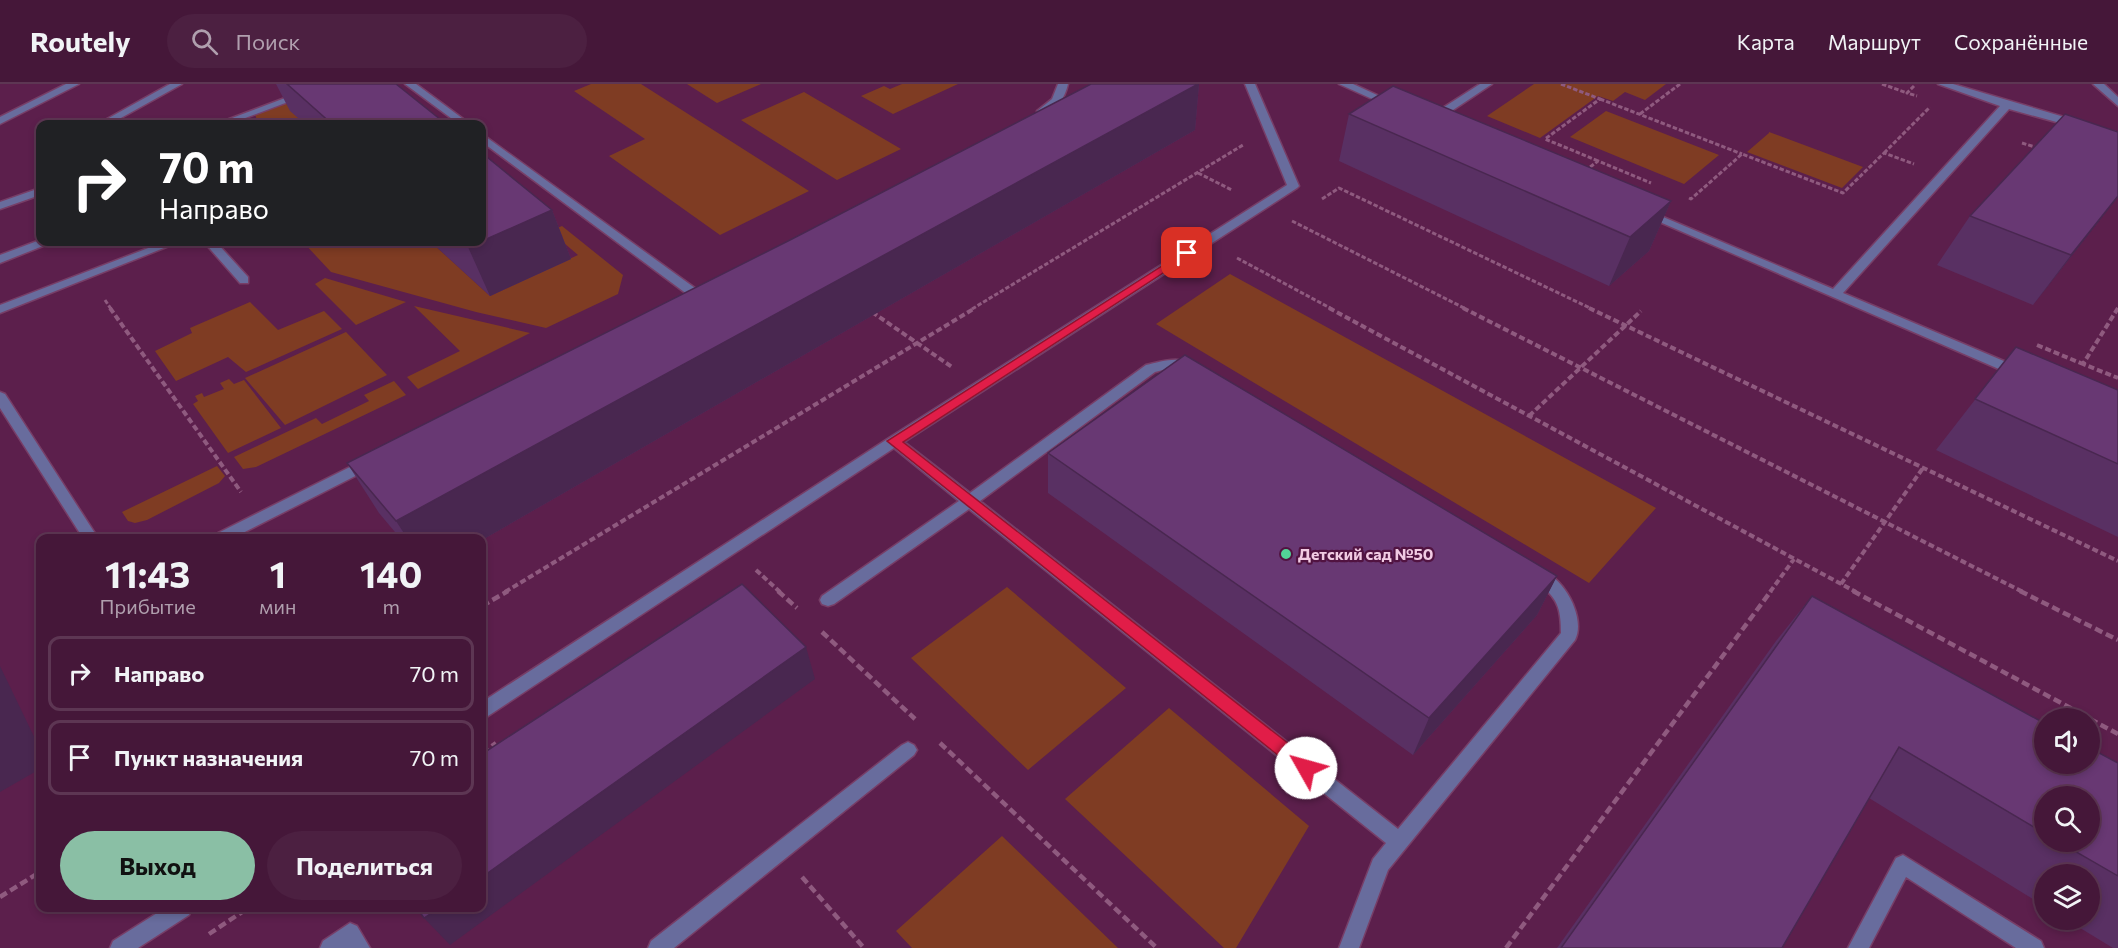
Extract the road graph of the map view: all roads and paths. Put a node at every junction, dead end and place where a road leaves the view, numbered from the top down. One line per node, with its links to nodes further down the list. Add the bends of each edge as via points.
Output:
1 (74, 84): 27 (street)
2 (177, 84): 24 (street)
3 (331, 84): 25 (street)
4 (410, 84): 26 (street)
5 (1063, 84): 23 (street, via 1052,107)
6 (1250, 84): 29 (street)
7 (1344, 84): 21 (street)
8 (1487, 84): 28 (street)
9 (1561, 84): 16 (path)
10 (1680, 84): 22 (path)
11 (1882, 84): 15 (path)
12 (1916, 84): 15 (path)
13 (1943, 84): 20 (street)
14 (2098, 84): 19 (street)
15 (1907, 93): 17 (path)
16 (1600, 99): 22 (path); 36 (path, via 1545,139)
17 (1926, 99)
18 (1935, 102): 34 (path)
19 (2118, 103)
20 (2007, 105): 30 (street); 31 (street)
21 (1409, 112)
22 (1640, 114): 35 (path)
23 (1031, 118)
24 (110, 120)
25 (232, 120)
26 (460, 120)
27 (0, 121)
28 (1430, 121)
29 (1270, 129): 37 (path); 45 (street, via 1293,186)
30 (1984, 130): 33 (path); 39 (street)
31 (2118, 136)
32 (486, 140): 56 (street)
33 (2040, 149)
34 (1884, 153): 35 (path, via 1844,193); 39 (path)
35 (1742, 154): 42 (path, via 1690,199)
36 (1598, 161): 38 (path); 40 (path)
37 (1197, 173): 45 (path); 62 (path)
38 (1581, 174)
39 (1943, 174): 55 (street)
40 (1660, 186)
41 (36, 192): 44 (street)
42 (1680, 195)
43 (1319, 201): 61 (path, via 1339,188)
44 (0, 206)
45 (1262, 206): 67 (street)
46 (1635, 208): 55 (street)
47 (1300, 214): 63 (path, via 1290,220)
48 (36, 246): 52 (street)
49 (163, 246): 53 (street)
50 (214, 246): 54 (street)
51 (1244, 250): 69 (path, via 1235,256)
52 (0, 259)
53 (87, 275): 58 (street); 74 (path)
54 (244, 280)
55 (1835, 294): 66 (street)
56 (695, 295)
57 (2118, 308): 65 (path, via 2083,364)
58 (0, 309)
59 (869, 310): 62 (path)
60 (1641, 311): 61 (path)
61 (1625, 325): 63 (path); 72 (path)
62 (916, 343): 67 (path); 84 (path)
63 (1581, 368): 69 (path); 75 (path)
64 (1202, 371): 73 (street, via 1176,363 1151,368)
65 (2118, 378)
66 (2034, 379)
67 (979, 386): 70 (street)
68 (0, 397): 76 (street)
69 (1529, 416): 78 (path)
70 (894, 441): 73 (street); 88 (street)
71 (379, 457): 74 (street)
72 (1923, 468): 75 (path); 79 (path)
73 (969, 501): 83 (street); 95 (street)
74 (260, 518): 77 (street)
75 (1885, 522): 82 (path); 87 (path)
76 (88, 534)
77 (229, 534)
78 (1794, 559): 82 (path); 109 (path)
79 (2118, 561)
80 (766, 564): 85 (path, via 756,570)
81 (1517, 564): 95 (street, via 1558,589 1569,608 1569,635)
82 (1841, 584): 89 (path)
83 (828, 600)
84 (486, 604)
85 (800, 611)
86 (817, 628): 91 (path)
87 (2118, 640)
88 (486, 708)
89 (2069, 708)
90 (2100, 725): 92 (path)
91 (922, 726)
92 (2118, 734)
93 (939, 743): 107 (path)
94 (908, 750): 96 (street)
95 (1399, 842): 108 (street, via 1380,865)
96 (780, 851): 105 (street); 106 (path)
97 (36, 874): 98 (path)
98 (0, 897)
99 (176, 912): 102 (street)
100 (242, 912): 101 (path)
101 (205, 936)
102 (120, 948)
103 (330, 948): 104 (street, via 350,933)
104 (360, 948)
105 (658, 948)
106 (864, 948)
107 (1157, 948)
108 (1349, 948)
109 (1506, 948)
110 (1858, 948): 111 (street, via 1902,864)
111 (2034, 948)

